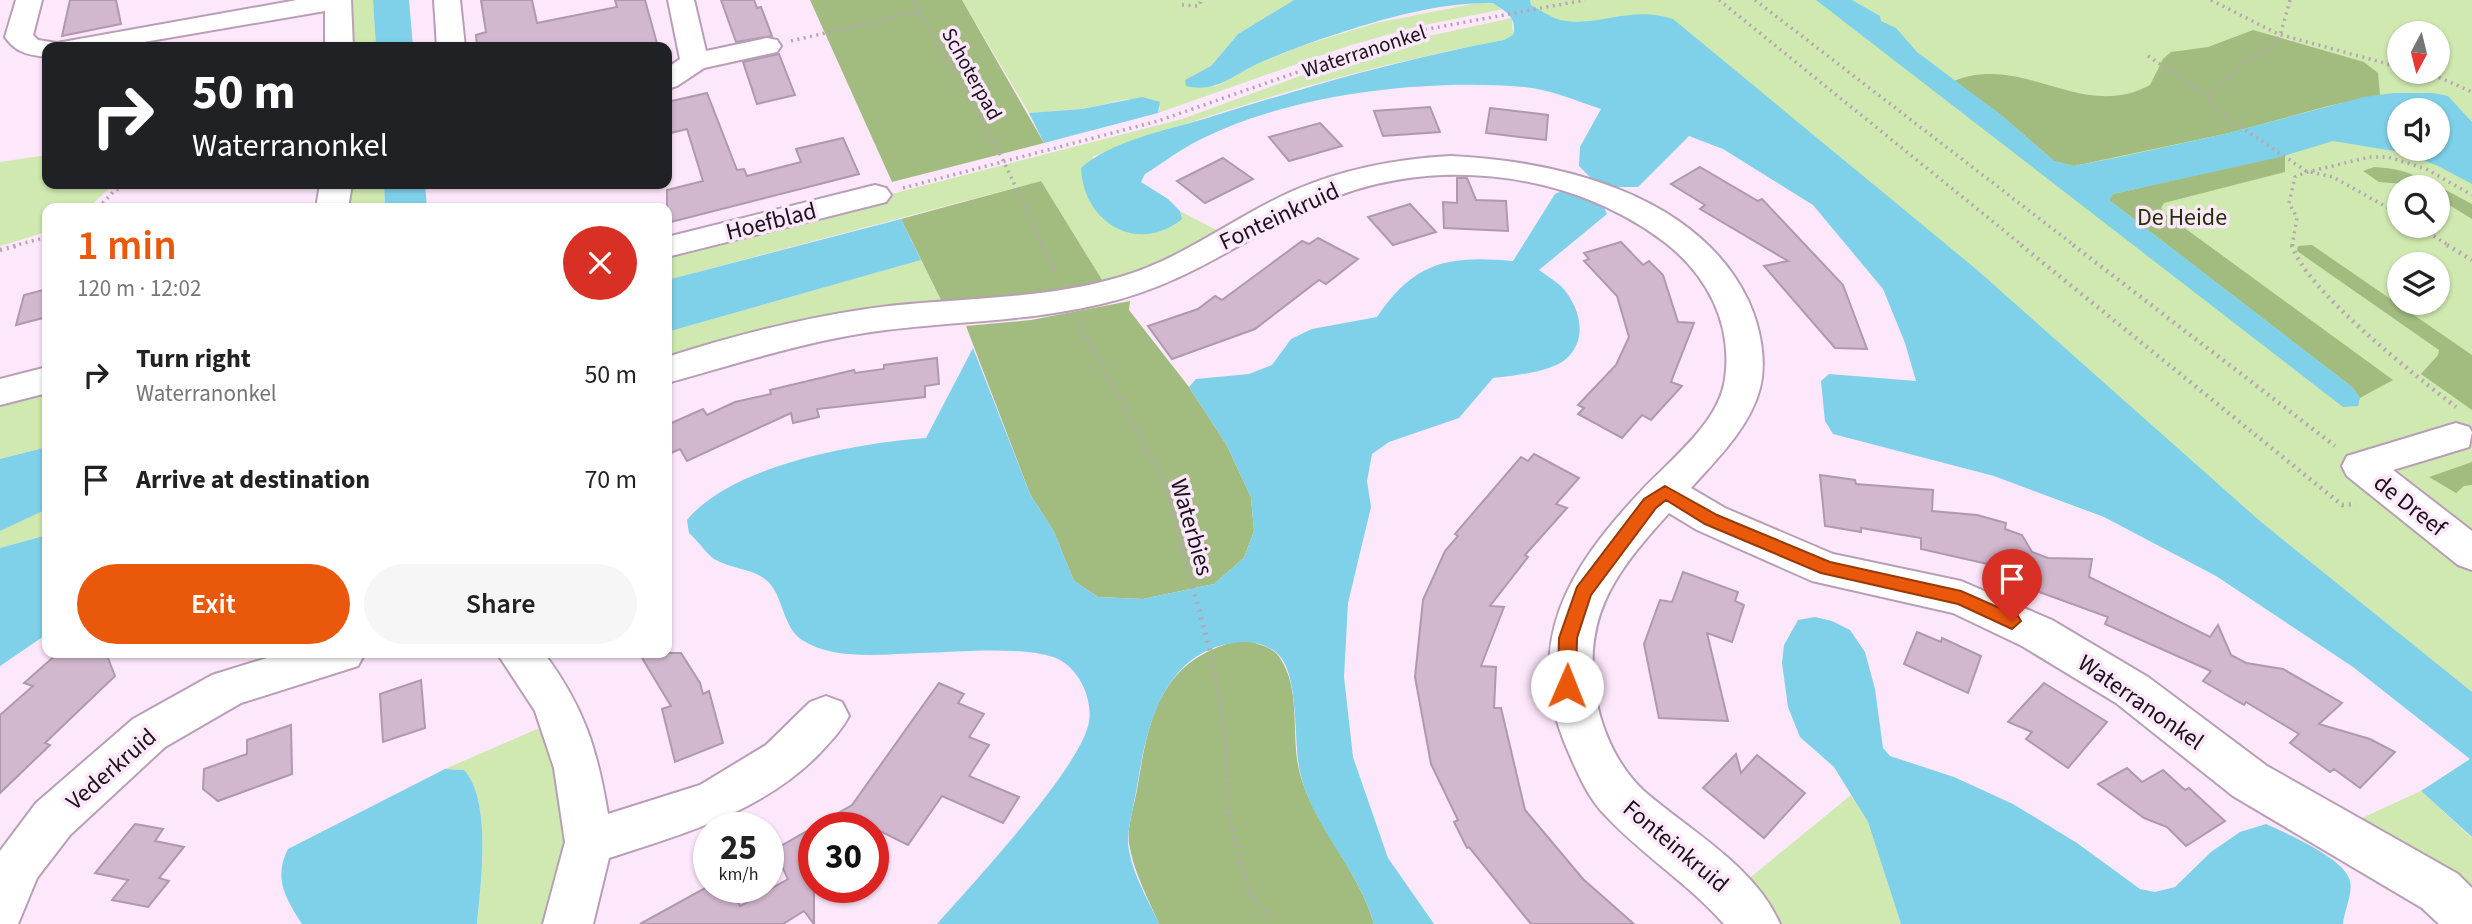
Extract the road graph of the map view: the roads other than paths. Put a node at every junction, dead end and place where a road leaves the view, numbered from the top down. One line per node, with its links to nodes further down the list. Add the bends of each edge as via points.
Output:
1 (29, 0): 9 (street, via 19,37 30,47)
2 (338, 0): 5 (street); 6 (street)
3 (447, 0): 7 (street)
4 (681, 0): 10 (street)
5 (97, 42)
6 (339, 42)
7 (451, 42)
8 (767, 46): 10 (street)
9 (42, 48)
10 (695, 62): 11 (street)
11 (672, 77)
12 (874, 195): 13 (street, Hoefblad)
13 (672, 246)
14 (672, 368): 18 (street, Fonteinkruid, via 854,323 1067,299 1129,286 1174,268 1308,196 1395,168 1489,165 1565,182 1653,218 1702,256 1727,290 1743,329 1744,381 1716,433)
15 (42, 381): 16 (street)
16 (0, 392)
17 (2458, 424): 19 (street, de Dreef, via 2361,466)
18 (1665, 492): 25 (street, Waterranonkel, via 1711,520 1827,569 1961,598 2037,633 2132,690 2250,781 2440,891); 27 (street, Fonteinkruid, via 1650,504 1584,592 1568,638 1567,686 1585,740 1617,796 1735,897)
19 (2472, 554)
20 (327, 658): 24 (street, Vederkruid, via 228,688 149,733 53,819 19,863)
21 (523, 658): 23 (street, via 555,703 577,768)
22 (826, 716): 23 (street, via 782,760 713,802)
23 (589, 842): 26 (street)
24 (0, 907)
25 (2472, 922)
26 (568, 924)
27 (1755, 924)

